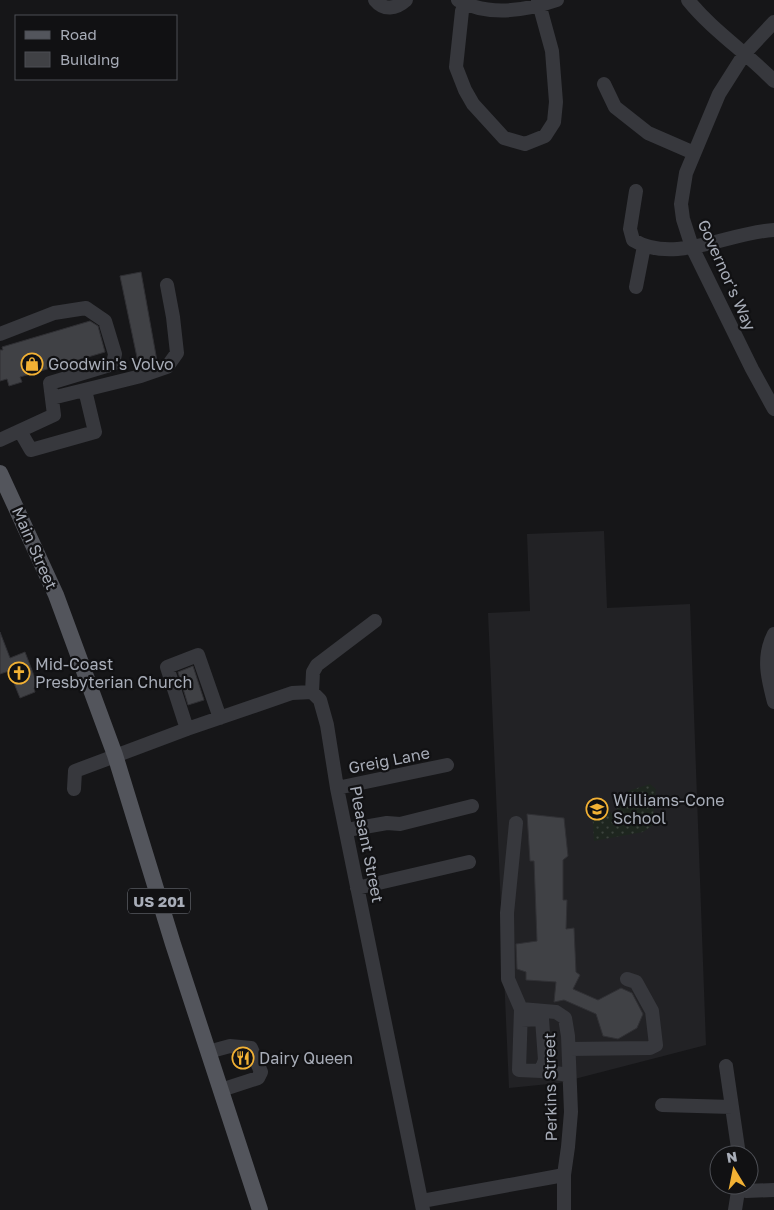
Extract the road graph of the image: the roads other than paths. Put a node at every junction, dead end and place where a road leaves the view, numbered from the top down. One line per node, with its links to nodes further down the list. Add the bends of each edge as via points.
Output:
1 (375, 0): 2 (street, via 389,8)
2 (406, 0)
3 (557, 0): 6 (street)
4 (688, 0): 8 (street, via 717,32)
5 (461, 2): 6 (street, via 487,10 511,11); 6 (street, via 456,67 465,90 473,104 504,138 525,144 545,136 554,122 556,102 552,52)
6 (539, 3)
7 (774, 22): 8 (street, Governor's Way)
8 (745, 52): 9 (street); 11 (street, Governor's Way, via 719,94)
9 (774, 81)
10 (604, 84): 11 (street, via 616,106 648,133)
11 (694, 153): 15 (street, Governor's Way, via 686,173 681,204)
12 (636, 191): 14 (street, via 630,229 633,240)
13 (774, 230): 15 (street)
14 (644, 246): 15 (street, via 665,249); 17 (street)
15 (692, 247): 21 (street, Governor's Way)
16 (167, 285): 19 (street, via 177,353 167,367)
17 (636, 287)
18 (0, 334): 20 (street, via 54,313 86,308 105,321 114,354 113,364 50,384)
19 (85, 390): 20 (street); 22 (street, via 95,432 31,450)
20 (52, 398): 22 (street, via 54,415)
21 (774, 409)
22 (20, 431): 23 (street)
23 (0, 440)
24 (0, 473): 31 (main road, Main Street / US 201, via 56,595)
25 (375, 621): 27 (street, via 317,665 313,672)
26 (774, 634): 28 (street, via 766,656)
27 (312, 692): 29 (street, via 292,693); 33 (street, Pleasant Street, via 320,700 327,725)
28 (774, 702)
29 (220, 718): 30 (street); 30 (street, via 198,655 167,667)
30 (187, 729): 31 (street)
31 (115, 755): 34 (street, via 75,771); 43 (main road, US 201)
32 (448, 766): 33 (street, Greig Lane)
33 (337, 788): 37 (street, Pleasant Street)
34 (74, 789)
35 (472, 806): 37 (street, via 400,824)
36 (516, 823): 41 (street, via 507,913 508,979)
37 (347, 830): 39 (street, Pleasant Street)
38 (469, 862): 39 (street)
39 (357, 888): 55 (street, Pleasant Street)
40 (627, 979): 42 (street, via 636,982 652,1011 656,1045 650,1048)
41 (521, 1014): 42 (street, Perkins Street, via 546,1010 565,1018); 45 (street, via 542,1019 545,1060); 45 (street, via 519,1070)
42 (569, 1049): 46 (street, Perkins Street)
43 (208, 1052): 47 (main road, US 201); 47 (street, via 230,1046 251,1048 258,1062 261,1072 258,1078)
44 (726, 1066): 49 (street)
45 (541, 1071): 46 (street)
46 (569, 1075): 51 (street, Perkins Street, via 571,1112)
47 (221, 1090): 56 (main road, US 201)
48 (662, 1105): 49 (street)
49 (732, 1106): 50 (street)
50 (738, 1145)
51 (564, 1175): 55 (street); 57 (street, Perkins Street)
52 (759, 1190): 53 (street)
53 (774, 1190)
54 (738, 1195): 58 (street)
55 (422, 1206)
56 (256, 1209)
57 (564, 1210)
58 (735, 1210)

